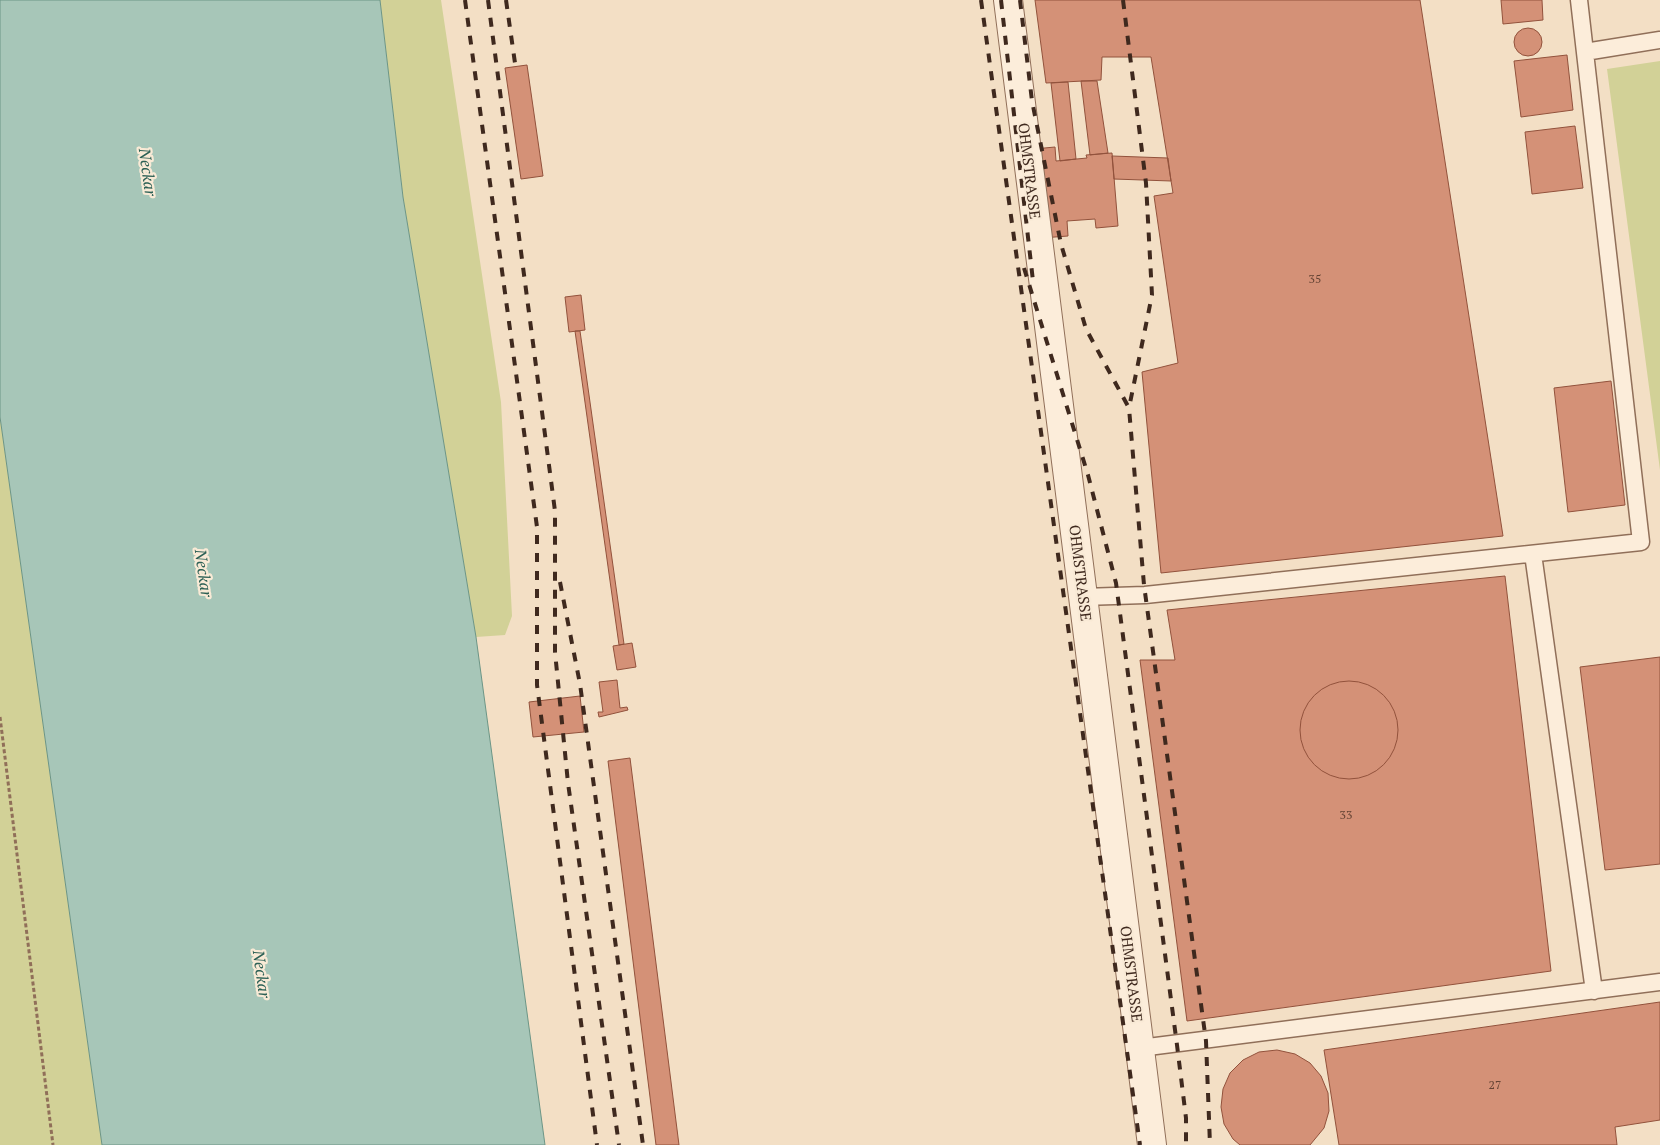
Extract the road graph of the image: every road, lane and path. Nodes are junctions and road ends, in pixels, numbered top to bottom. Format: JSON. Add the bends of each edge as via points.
{"nodes":[{"id":1,"x":1008,"y":0,"type":"edge"},
{"id":2,"x":1579,"y":0,"type":"edge"},
{"id":3,"x":1660,"y":40,"type":"edge"},
{"id":4,"x":1585,"y":52,"type":"junction"},
{"id":5,"x":1533,"y":554,"type":"junction"},
{"id":6,"x":1083,"y":597,"type":"junction"},
{"id":7,"x":0,"y":717,"type":"edge"},
{"id":8,"x":1660,"y":982,"type":"edge"},
{"id":9,"x":1594,"y":990,"type":"junction"},
{"id":10,"x":1140,"y":1048,"type":"junction"},
{"id":11,"x":53,"y":1145,"type":"edge"},
{"id":12,"x":1152,"y":1145,"type":"edge"}],
"edges":[{"from":1,"to":6,"type":"street","name":"OHMSTRASSE"},
{"from":2,"to":4,"type":"lane"},
{"from":3,"to":4,"type":"lane"},
{"from":4,"to":5,"type":"lane","via":[[1641,542]]},
{"from":5,"to":6,"type":"lane","via":[[1145,595]]},
{"from":5,"to":9,"type":"lane"},
{"from":6,"to":10,"type":"street","name":"OHMSTRASSE"},
{"from":7,"to":11,"type":"path"},
{"from":8,"to":9,"type":"lane"},
{"from":9,"to":10,"type":"lane"},
{"from":10,"to":12,"type":"street","name":"OHMSTRASSE"}]}
